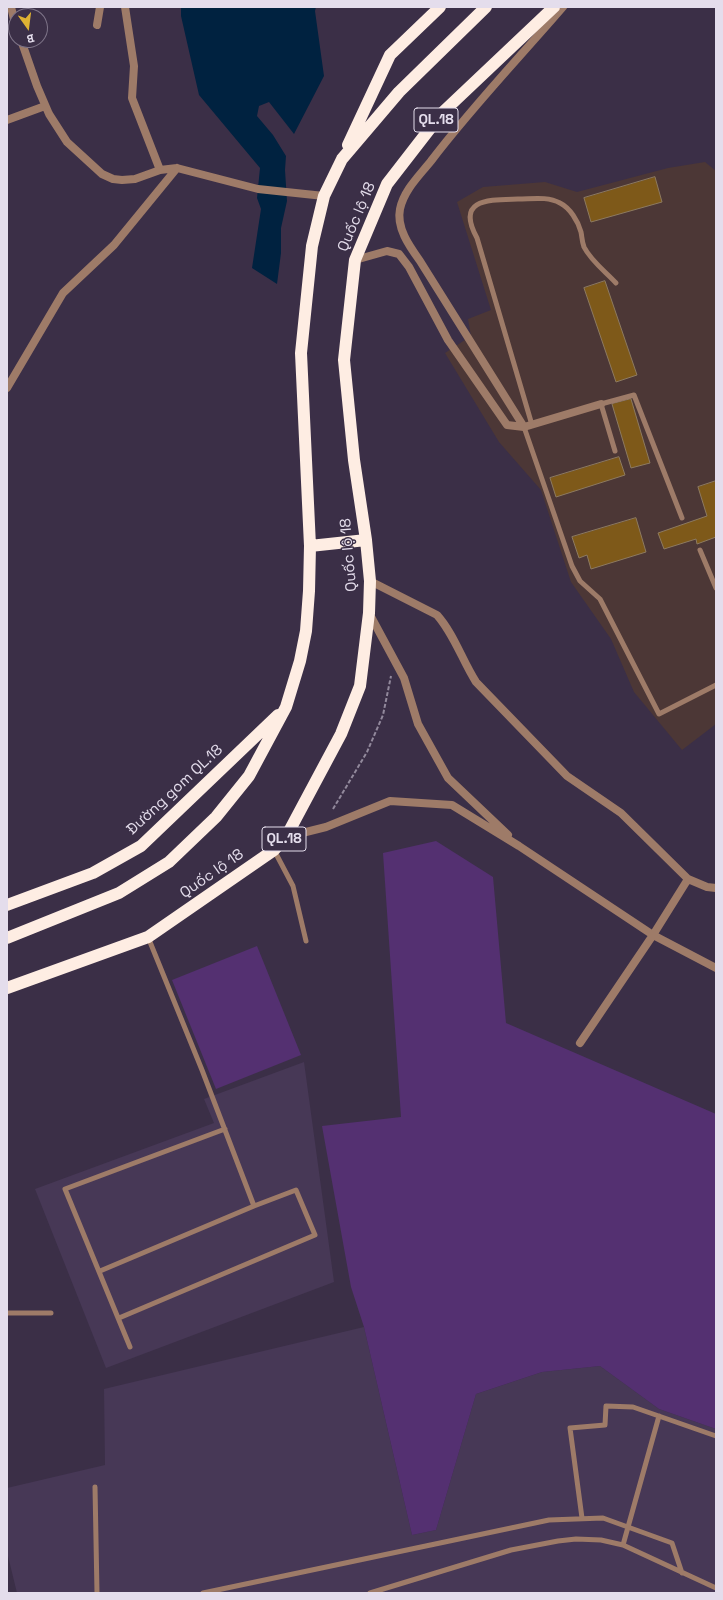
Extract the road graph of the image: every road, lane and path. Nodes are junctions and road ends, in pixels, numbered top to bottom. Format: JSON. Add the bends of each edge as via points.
{"nodes":[{"id":1,"x":100,"y":7,"type":"edge"},
{"id":2,"x":126,"y":7,"type":"edge"},
{"id":3,"x":440,"y":7,"type":"edge"},
{"id":4,"x":486,"y":7,"type":"edge"},
{"id":5,"x":554,"y":7,"type":"edge"},
{"id":6,"x":563,"y":7,"type":"edge"},
{"id":7,"x":97,"y":25,"type":"dead end"},
{"id":8,"x":23,"y":48,"type":"edge"},
{"id":9,"x":46,"y":106,"type":"junction"},
{"id":10,"x":9,"y":118,"type":"edge"},
{"id":11,"x":342,"y":159,"type":"junction"},
{"id":12,"x":177,"y":168,"type":"junction"},
{"id":13,"x":160,"y":170,"type":"junction"},
{"id":14,"x":324,"y":196,"type":"junction"},
{"id":15,"x":355,"y":260,"type":"junction"},
{"id":16,"x":616,"y":283,"type":"dead end"},
{"id":17,"x":7,"y":388,"type":"edge"},
{"id":18,"x":601,"y":404,"type":"junction"},
{"id":19,"x":528,"y":426,"type":"junction"},
{"id":20,"x":615,"y":451,"type":"dead end"},
{"id":21,"x":682,"y":518,"type":"dead end"},
{"id":22,"x":366,"y":540,"type":"junction"},
{"id":23,"x":310,"y":546,"type":"junction"},
{"id":24,"x":700,"y":550,"type":"dead end"},
{"id":25,"x":370,"y":581,"type":"junction"},
{"id":26,"x":716,"y":588,"type":"edge"},
{"id":27,"x":369,"y":613,"type":"junction"},
{"id":28,"x":391,"y":674,"type":"dead end"},
{"id":29,"x":716,"y":686,"type":"edge"},
{"id":30,"x":286,"y":707,"type":"junction"},
{"id":31,"x":333,"y":809,"type":"dead end"},
{"id":32,"x":286,"y":837,"type":"junction"},
{"id":33,"x":519,"y":846,"type":"junction"},
{"id":34,"x":274,"y":850,"type":"junction"},
{"id":35,"x":688,"y":879,"type":"junction"},
{"id":36,"x":716,"y":888,"type":"edge"},
{"id":37,"x":7,"y":905,"type":"edge"},
{"id":38,"x":653,"y":935,"type":"junction"},
{"id":39,"x":7,"y":938,"type":"edge"},
{"id":40,"x":148,"y":938,"type":"junction"},
{"id":41,"x":306,"y":941,"type":"dead end"},
{"id":42,"x":716,"y":968,"type":"edge"},
{"id":43,"x":7,"y":988,"type":"edge"},
{"id":44,"x":580,"y":1043,"type":"dead end"},
{"id":45,"x":224,"y":1129,"type":"junction"},
{"id":46,"x":254,"y":1206,"type":"junction"},
{"id":47,"x":100,"y":1271,"type":"junction"},
{"id":48,"x":7,"y":1313,"type":"edge"},
{"id":49,"x":51,"y":1313,"type":"dead end"},
{"id":50,"x":119,"y":1318,"type":"junction"},
{"id":51,"x":130,"y":1347,"type":"dead end"},
{"id":52,"x":660,"y":1416,"type":"junction"},
{"id":53,"x":716,"y":1436,"type":"edge"},
{"id":54,"x":95,"y":1487,"type":"dead end"},
{"id":55,"x":582,"y":1518,"type":"junction"},
{"id":56,"x":628,"y":1526,"type":"junction"},
{"id":57,"x":623,"y":1545,"type":"junction"},
{"id":58,"x":682,"y":1573,"type":"junction"},
{"id":59,"x":716,"y":1588,"type":"edge"},
{"id":60,"x":97,"y":1593,"type":"edge"},
{"id":61,"x":204,"y":1593,"type":"edge"},
{"id":62,"x":370,"y":1593,"type":"edge"}],
"edges":[{"from":1,"to":7,"type":"street"},
{"from":2,"to":13,"type":"street","via":[[134,66],[132,98]]},
{"from":3,"to":11,"type":"highway","via":[[390,55]]},
{"from":4,"to":11,"type":"highway","name":"Quốc lộ 18","number":"QL.18","via":[[399,92]]},
{"from":5,"to":15,"type":"highway","name":"Quốc lộ 18","number":"QL.18","via":[[442,113],[387,184]]},
{"from":6,"to":19,"type":"street","via":[[447,139],[405,194],[400,210],[406,242]]},
{"from":8,"to":9,"type":"street"},
{"from":9,"to":10,"type":"street"},
{"from":9,"to":13,"type":"street","via":[[67,142],[102,174],[122,180]]},
{"from":11,"to":14,"type":"highway","name":"Quốc lộ 18","number":"QL.18"},
{"from":12,"to":13,"type":"street"},
{"from":12,"to":14,"type":"street","via":[[258,189]]},
{"from":12,"to":17,"type":"street","via":[[114,245],[63,293]]},
{"from":14,"to":23,"type":"highway","name":"Quốc lộ 18","number":"QL.18","via":[[312,246],[301,353]]},
{"from":15,"to":19,"type":"street","via":[[387,251],[399,254],[409,267],[448,340],[507,425]]},
{"from":15,"to":22,"type":"highway","name":"Quốc lộ 18","number":"QL.18","via":[[344,360],[354,460]]},
{"from":16,"to":19,"type":"lane","via":[[584,247],[578,223],[569,209],[561,203],[547,198],[490,200],[480,202],[475,207],[470,220],[471,227],[477,238]]},
{"from":18,"to":19,"type":"street"},
{"from":18,"to":20,"type":"lane"},
{"from":18,"to":21,"type":"lane","via":[[632,395],[635,397]]},
{"from":19,"to":29,"type":"lane","via":[[572,566],[580,581],[600,599],[659,714]]},
{"from":22,"to":23,"type":"highway"},
{"from":22,"to":25,"type":"highway","name":"Quốc lộ 18","number":"QL.18"},
{"from":23,"to":30,"type":"highway","name":"Quốc lộ 18","number":"QL.18","via":[[306,631]]},
{"from":24,"to":26,"type":"lane"},
{"from":25,"to":27,"type":"highway","name":"Quốc lộ 18","number":"QL.18"},
{"from":25,"to":35,"type":"street","via":[[436,615],[445,624],[476,682],[567,776],[621,813]]},
{"from":27,"to":32,"type":"highway","name":"Quốc lộ 18","number":"QL.18","via":[[360,686],[341,734]]},
{"from":27,"to":33,"type":"street","via":[[404,678],[418,724],[448,778]]},
{"from":28,"to":31,"type":"path","via":[[383,715],[367,752]]},
{"from":30,"to":37,"type":"highway","name":"Đường gom QL.18","number":"QL.18","via":[[141,846],[93,873]]},
{"from":30,"to":39,"type":"highway","name":"Quốc lộ 18","number":"QL.18","via":[[249,776],[216,817],[169,862],[119,894]]},
{"from":32,"to":33,"type":"street","via":[[326,827],[390,801],[452,805]]},
{"from":32,"to":34,"type":"highway","name":"Quốc lộ 18","number":"QL.18"},
{"from":33,"to":38,"type":"street"},
{"from":34,"to":40,"type":"highway","name":"Quốc lộ 18","number":"QL.18"},
{"from":34,"to":41,"type":"lane","via":[[293,886]]},
{"from":35,"to":36,"type":"street","via":[[707,888]]},
{"from":35,"to":38,"type":"street"},
{"from":38,"to":42,"type":"street"},
{"from":38,"to":44,"type":"street"},
{"from":40,"to":43,"type":"highway","name":"Quốc lộ 18","number":"QL.18"},
{"from":40,"to":45,"type":"lane"},
{"from":45,"to":46,"type":"lane"},
{"from":45,"to":47,"type":"lane","via":[[65,1189]]},
{"from":46,"to":47,"type":"lane"},
{"from":46,"to":50,"type":"lane","via":[[296,1190],[315,1235]]},
{"from":47,"to":50,"type":"lane"},
{"from":48,"to":49,"type":"lane"},
{"from":50,"to":51,"type":"lane"},
{"from":52,"to":53,"type":"lane"},
{"from":52,"to":55,"type":"lane","via":[[632,1407],[606,1406],[605,1425],[570,1428]]},
{"from":52,"to":56,"type":"lane"},
{"from":54,"to":60,"type":"lane"},
{"from":55,"to":56,"type":"lane","via":[[603,1518]]},
{"from":55,"to":61,"type":"lane","via":[[548,1520]]},
{"from":56,"to":57,"type":"lane"},
{"from":56,"to":58,"type":"lane","via":[[672,1543]]},
{"from":57,"to":58,"type":"lane"},
{"from":57,"to":62,"type":"lane","via":[[601,1540],[576,1539],[529,1546]]},
{"from":58,"to":59,"type":"lane"}]}
